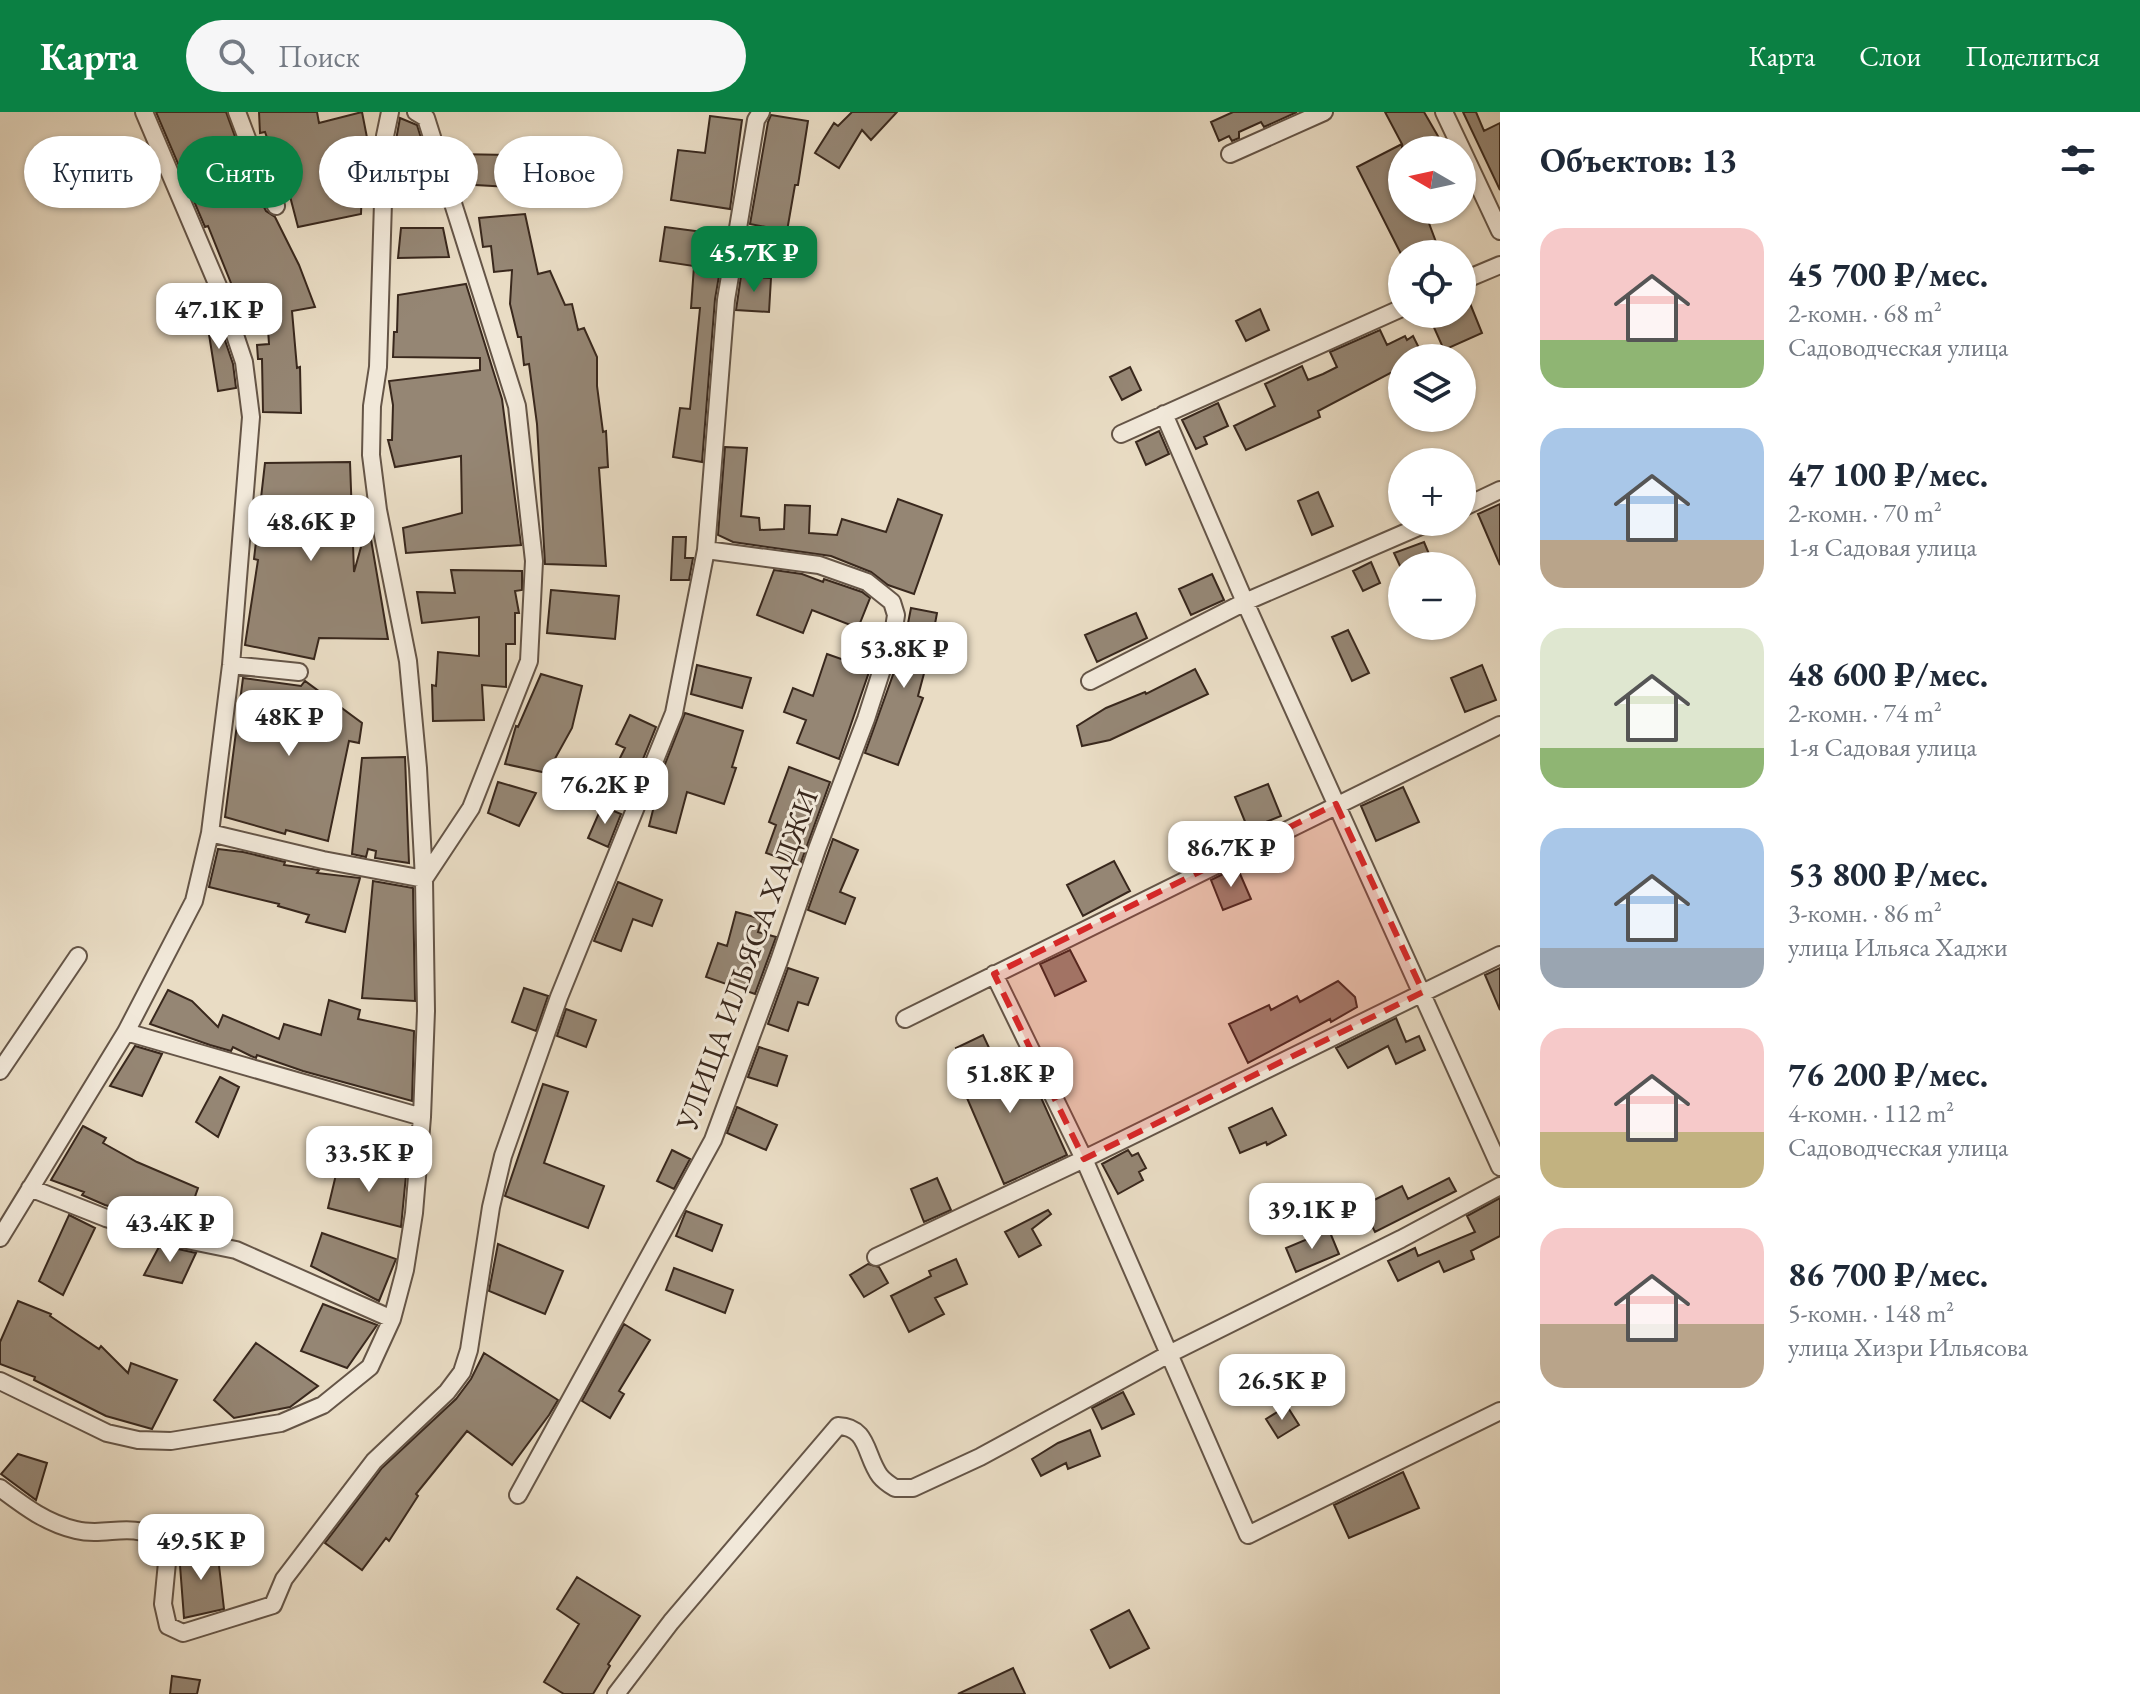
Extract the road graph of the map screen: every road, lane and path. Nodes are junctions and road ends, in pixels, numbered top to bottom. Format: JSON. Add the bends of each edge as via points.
{"nodes":[{"id":1,"x":144,"y":112,"type":"edge"},
{"id":2,"x":237,"y":112,"type":"edge"},
{"id":3,"x":390,"y":112,"type":"edge"},
{"id":4,"x":416,"y":112,"type":"edge"},
{"id":5,"x":761,"y":112,"type":"edge"},
{"id":6,"x":1324,"y":112,"type":"edge"},
{"id":7,"x":1444,"y":112,"type":"edge"},
{"id":8,"x":246,"y":136,"type":"edge"},
{"id":9,"x":1455,"y":136,"type":"edge"},
{"id":10,"x":1230,"y":154,"type":"dead end"},
{"id":11,"x":1476,"y":180,"type":"edge"},
{"id":12,"x":1500,"y":231,"type":"edge"},
{"id":13,"x":1500,"y":265,"type":"edge"},
{"id":14,"x":1476,"y":275,"type":"edge"},
{"id":15,"x":1388,"y":314,"type":"edge"},
{"id":16,"x":1164,"y":414,"type":"junction"},
{"id":17,"x":1121,"y":434,"type":"dead end"},
{"id":18,"x":1500,"y":490,"type":"edge"},
{"id":19,"x":1476,"y":501,"type":"edge"},
{"id":20,"x":1398,"y":536,"type":"edge"},
{"id":21,"x":706,"y":550,"type":"junction"},
{"id":22,"x":1245,"y":602,"type":"junction"},
{"id":23,"x":231,"y":665,"type":"junction"},
{"id":24,"x":299,"y":672,"type":"dead end"},
{"id":25,"x":1090,"y":681,"type":"dead end"},
{"id":26,"x":1500,"y":725,"type":"edge"},
{"id":27,"x":1336,"y":804,"type":"junction"},
{"id":28,"x":210,"y":833,"type":"junction"},
{"id":29,"x":424,"y":879,"type":"junction"},
{"id":30,"x":1500,"y":955,"type":"edge"},
{"id":31,"x":78,"y":956,"type":"dead end"},
{"id":32,"x":994,"y":974,"type":"junction"},
{"id":33,"x":1423,"y":992,"type":"junction"},
{"id":34,"x":905,"y":1019,"type":"dead end"},
{"id":35,"x":126,"y":1032,"type":"junction"},
{"id":36,"x":0,"y":1071,"type":"edge"},
{"id":37,"x":422,"y":1117,"type":"junction"},
{"id":38,"x":1084,"y":1159,"type":"junction"},
{"id":39,"x":1500,"y":1167,"type":"edge"},
{"id":40,"x":1500,"y":1186,"type":"edge"},
{"id":41,"x":30,"y":1188,"type":"junction"},
{"id":42,"x":0,"y":1238,"type":"edge"},
{"id":43,"x":876,"y":1257,"type":"dead end"},
{"id":44,"x":392,"y":1319,"type":"junction"},
{"id":45,"x":1169,"y":1354,"type":"junction"},
{"id":46,"x":0,"y":1381,"type":"edge"},
{"id":47,"x":1500,"y":1411,"type":"edge"},
{"id":48,"x":0,"y":1488,"type":"edge"},
{"id":49,"x":518,"y":1495,"type":"dead end"},
{"id":50,"x":616,"y":1694,"type":"edge"}],
"edges":[{"from":1,"to":23,"type":"street","via":[[221,293],[244,362],[251,417]]},
{"from":2,"to":8,"type":"street"},
{"from":3,"to":29,"type":"street","via":[[371,455],[408,661]]},
{"from":4,"to":29,"type":"street","via":[[426,118],[517,406],[534,561],[529,661],[471,808]]},
{"from":5,"to":21,"type":"street","via":[[726,300]]},
{"from":6,"to":10,"type":"street"},
{"from":7,"to":9,"type":"street"},
{"from":11,"to":12,"type":"street"},
{"from":13,"to":14,"type":"street"},
{"from":15,"to":16,"type":"street"},
{"from":16,"to":17,"type":"street"},
{"from":16,"to":22,"type":"street"},
{"from":18,"to":19,"type":"street"},
{"from":20,"to":22,"type":"street"},
{"from":21,"to":48,"type":"street","via":[[674,713],[559,997],[503,1156],[462,1372],[374,1461],[284,1579],[273,1605],[183,1633],[168,1626],[163,1604],[168,1552],[160,1540],[126,1529],[79,1532],[45,1520]]},
{"from":21,"to":49,"type":"street","name":"УЛИЦА ИЛЬЯСА ХАДЖИ","via":[[819,565],[867,582],[892,602],[893,635],[713,1140]]},
{"from":22,"to":25,"type":"street"},
{"from":22,"to":27,"type":"street"},
{"from":23,"to":24,"type":"street"},
{"from":23,"to":28,"type":"street"},
{"from":26,"to":27,"type":"street"},
{"from":27,"to":32,"type":"street"},
{"from":27,"to":33,"type":"street"},
{"from":28,"to":29,"type":"street"},
{"from":28,"to":35,"type":"street","via":[[194,901]]},
{"from":29,"to":37,"type":"street"},
{"from":30,"to":33,"type":"street"},
{"from":31,"to":36,"type":"street"},
{"from":32,"to":34,"type":"street"},
{"from":32,"to":38,"type":"street"},
{"from":33,"to":38,"type":"street"},
{"from":33,"to":39,"type":"street"},
{"from":35,"to":37,"type":"street"},
{"from":35,"to":41,"type":"street"},
{"from":37,"to":44,"type":"street","via":[[414,1213]]},
{"from":38,"to":43,"type":"street"},
{"from":38,"to":45,"type":"street"},
{"from":40,"to":45,"type":"street"},
{"from":41,"to":42,"type":"street"},
{"from":41,"to":44,"type":"street","via":[[106,1218],[236,1250]]},
{"from":44,"to":46,"type":"street","via":[[370,1367],[323,1405],[281,1423],[187,1438],[138,1440],[107,1433]]},
{"from":45,"to":47,"type":"street","via":[[1248,1535]]},
{"from":45,"to":50,"type":"street","via":[[913,1488],[895,1488],[881,1477],[859,1432],[838,1426]]}]}
